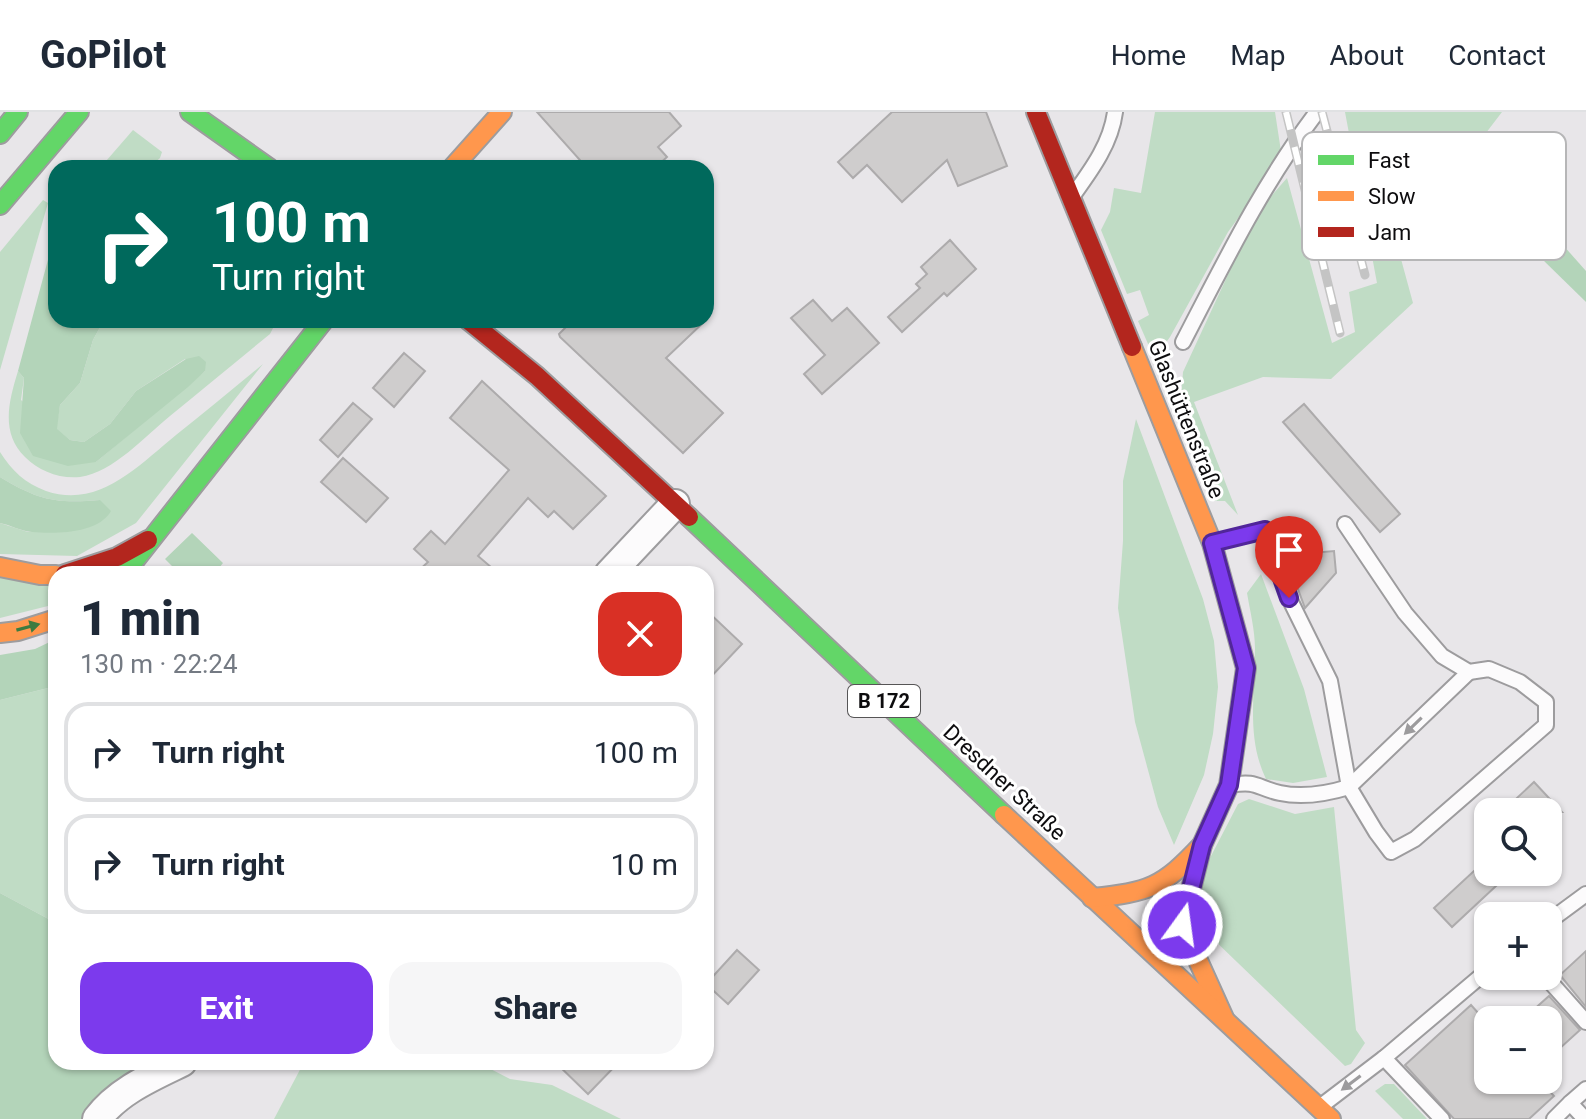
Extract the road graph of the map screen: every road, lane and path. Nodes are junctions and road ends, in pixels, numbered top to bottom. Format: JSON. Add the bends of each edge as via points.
{"nodes":[{"id":1,"x":79,"y":112,"type":"edge"},
{"id":2,"x":190,"y":112,"type":"edge"},
{"id":3,"x":502,"y":112,"type":"edge"},
{"id":4,"x":1036,"y":112,"type":"edge"},
{"id":5,"x":1115,"y":112,"type":"edge"},
{"id":6,"x":1317,"y":112,"type":"edge"},
{"id":7,"x":1304,"y":132,"type":"edge"},
{"id":8,"x":1302,"y":134,"type":"edge"},
{"id":9,"x":257,"y":160,"type":"edge"},
{"id":10,"x":459,"y":160,"type":"edge"},
{"id":11,"x":1071,"y":197,"type":"junction"},
{"id":12,"x":0,"y":205,"type":"edge"},
{"id":13,"x":305,"y":328,"type":"edge"},
{"id":14,"x":317,"y":328,"type":"edge"},
{"id":15,"x":478,"y":328,"type":"edge"},
{"id":16,"x":1183,"y":342,"type":"dead end"},
{"id":17,"x":302,"y":346,"type":"junction"},
{"id":18,"x":675,"y":504,"type":"junction"},
{"id":19,"x":1345,"y":524,"type":"dead end"},
{"id":20,"x":162,"y":528,"type":"junction"},
{"id":21,"x":1212,"y":543,"type":"junction"},
{"id":22,"x":89,"y":566,"type":"edge"},
{"id":23,"x":131,"y":566,"type":"edge"},
{"id":24,"x":617,"y":566,"type":"edge"},
{"id":25,"x":0,"y":567,"type":"edge"},
{"id":26,"x":48,"y":575,"type":"edge"},
{"id":27,"x":48,"y":622,"type":"edge"},
{"id":28,"x":0,"y":633,"type":"edge"},
{"id":29,"x":1469,"y":672,"type":"junction"},
{"id":30,"x":1229,"y":785,"type":"junction"},
{"id":31,"x":1349,"y":787,"type":"junction"},
{"id":32,"x":1202,"y":845,"type":"junction"},
{"id":33,"x":1586,"y":894,"type":"edge"},
{"id":34,"x":1092,"y":898,"type":"junction"},
{"id":35,"x":1562,"y":912,"type":"edge"},
{"id":36,"x":1474,"y":982,"type":"edge"},
{"id":37,"x":1557,"y":990,"type":"edge"},
{"id":38,"x":1429,"y":1020,"type":"junction"},
{"id":39,"x":1226,"y":1021,"type":"junction"},
{"id":40,"x":1586,"y":1022,"type":"edge"},
{"id":41,"x":1439,"y":1034,"type":"dead end"},
{"id":42,"x":1384,"y":1058,"type":"junction"},
{"id":43,"x":166,"y":1070,"type":"edge"},
{"id":44,"x":1586,"y":1089,"type":"edge"},
{"id":45,"x":1570,"y":1103,"type":"junction"},
{"id":46,"x":1325,"y":1113,"type":"edge"},
{"id":47,"x":97,"y":1119,"type":"edge"},
{"id":48,"x":1442,"y":1119,"type":"edge"},
{"id":49,"x":1554,"y":1119,"type":"edge"},
{"id":50,"x":1585,"y":1119,"type":"edge"}],
"edges":[{"from":1,"to":12,"type":"main road"},
{"from":2,"to":9,"type":"main road"},
{"from":3,"to":10,"type":"main road"},
{"from":4,"to":11,"type":"main road","name":"Glashüttenstraße"},
{"from":5,"to":11,"type":"lane","via":[[1098,160]]},
{"from":6,"to":7,"type":"lane"},
{"from":8,"to":16,"type":"lane","via":[[1262,194]]},
{"from":11,"to":21,"type":"main road","name":"Glashüttenstraße"},
{"from":13,"to":17,"type":"main road"},
{"from":14,"to":17,"type":"main road"},
{"from":15,"to":18,"type":"main road","name":"Dresdner Straße","number":"B 172"},
{"from":17,"to":20,"type":"main road"},
{"from":18,"to":24,"type":"street"},
{"from":18,"to":34,"type":"main road","name":"Dresdner Straße","number":"B 172"},
{"from":19,"to":29,"type":"lane","via":[[1405,613],[1442,656]]},
{"from":20,"to":22,"type":"main road","via":[[138,547]]},
{"from":20,"to":23,"type":"main road"},
{"from":21,"to":30,"type":"main road","name":"Glashüttenstraße","via":[[1246,668]]},
{"from":21,"to":31,"type":"lane","via":[[1265,530],[1289,598],[1330,681]]},
{"from":25,"to":26,"type":"main road"},
{"from":28,"to":27,"type":"main road","one_way":true},
{"from":29,"to":31,"type":"lane","one_way":true},
{"from":29,"to":31,"type":"lane","via":[[1489,669],[1520,682],[1546,702],[1546,725],[1415,839],[1391,852]]},
{"from":30,"to":31,"type":"lane","via":[[1249,781],[1309,795]]},
{"from":30,"to":32,"type":"main road","name":"Glashüttenstraße"},
{"from":32,"to":34,"type":"main road","name":"Glashüttenstraße","via":[[1172,878],[1153,890]]},
{"from":32,"to":39,"type":"main road","name":"Glashüttenstraße","via":[[1182,925]]},
{"from":33,"to":35,"type":"lane"},
{"from":34,"to":39,"type":"main road","name":"Dresdner Straße","number":"B 172"},
{"from":36,"to":38,"type":"lane"},
{"from":37,"to":40,"type":"lane"},
{"from":38,"to":41,"type":"lane"},
{"from":38,"to":42,"type":"lane"},
{"from":39,"to":46,"type":"main road","name":"Dresdner Straße","number":"B 172"},
{"from":42,"to":46,"type":"lane","one_way":true},
{"from":42,"to":48,"type":"lane"},
{"from":43,"to":47,"type":"street","via":[[136,1085]]},
{"from":44,"to":45,"type":"lane"},
{"from":45,"to":49,"type":"lane"},
{"from":45,"to":50,"type":"lane"}]}
